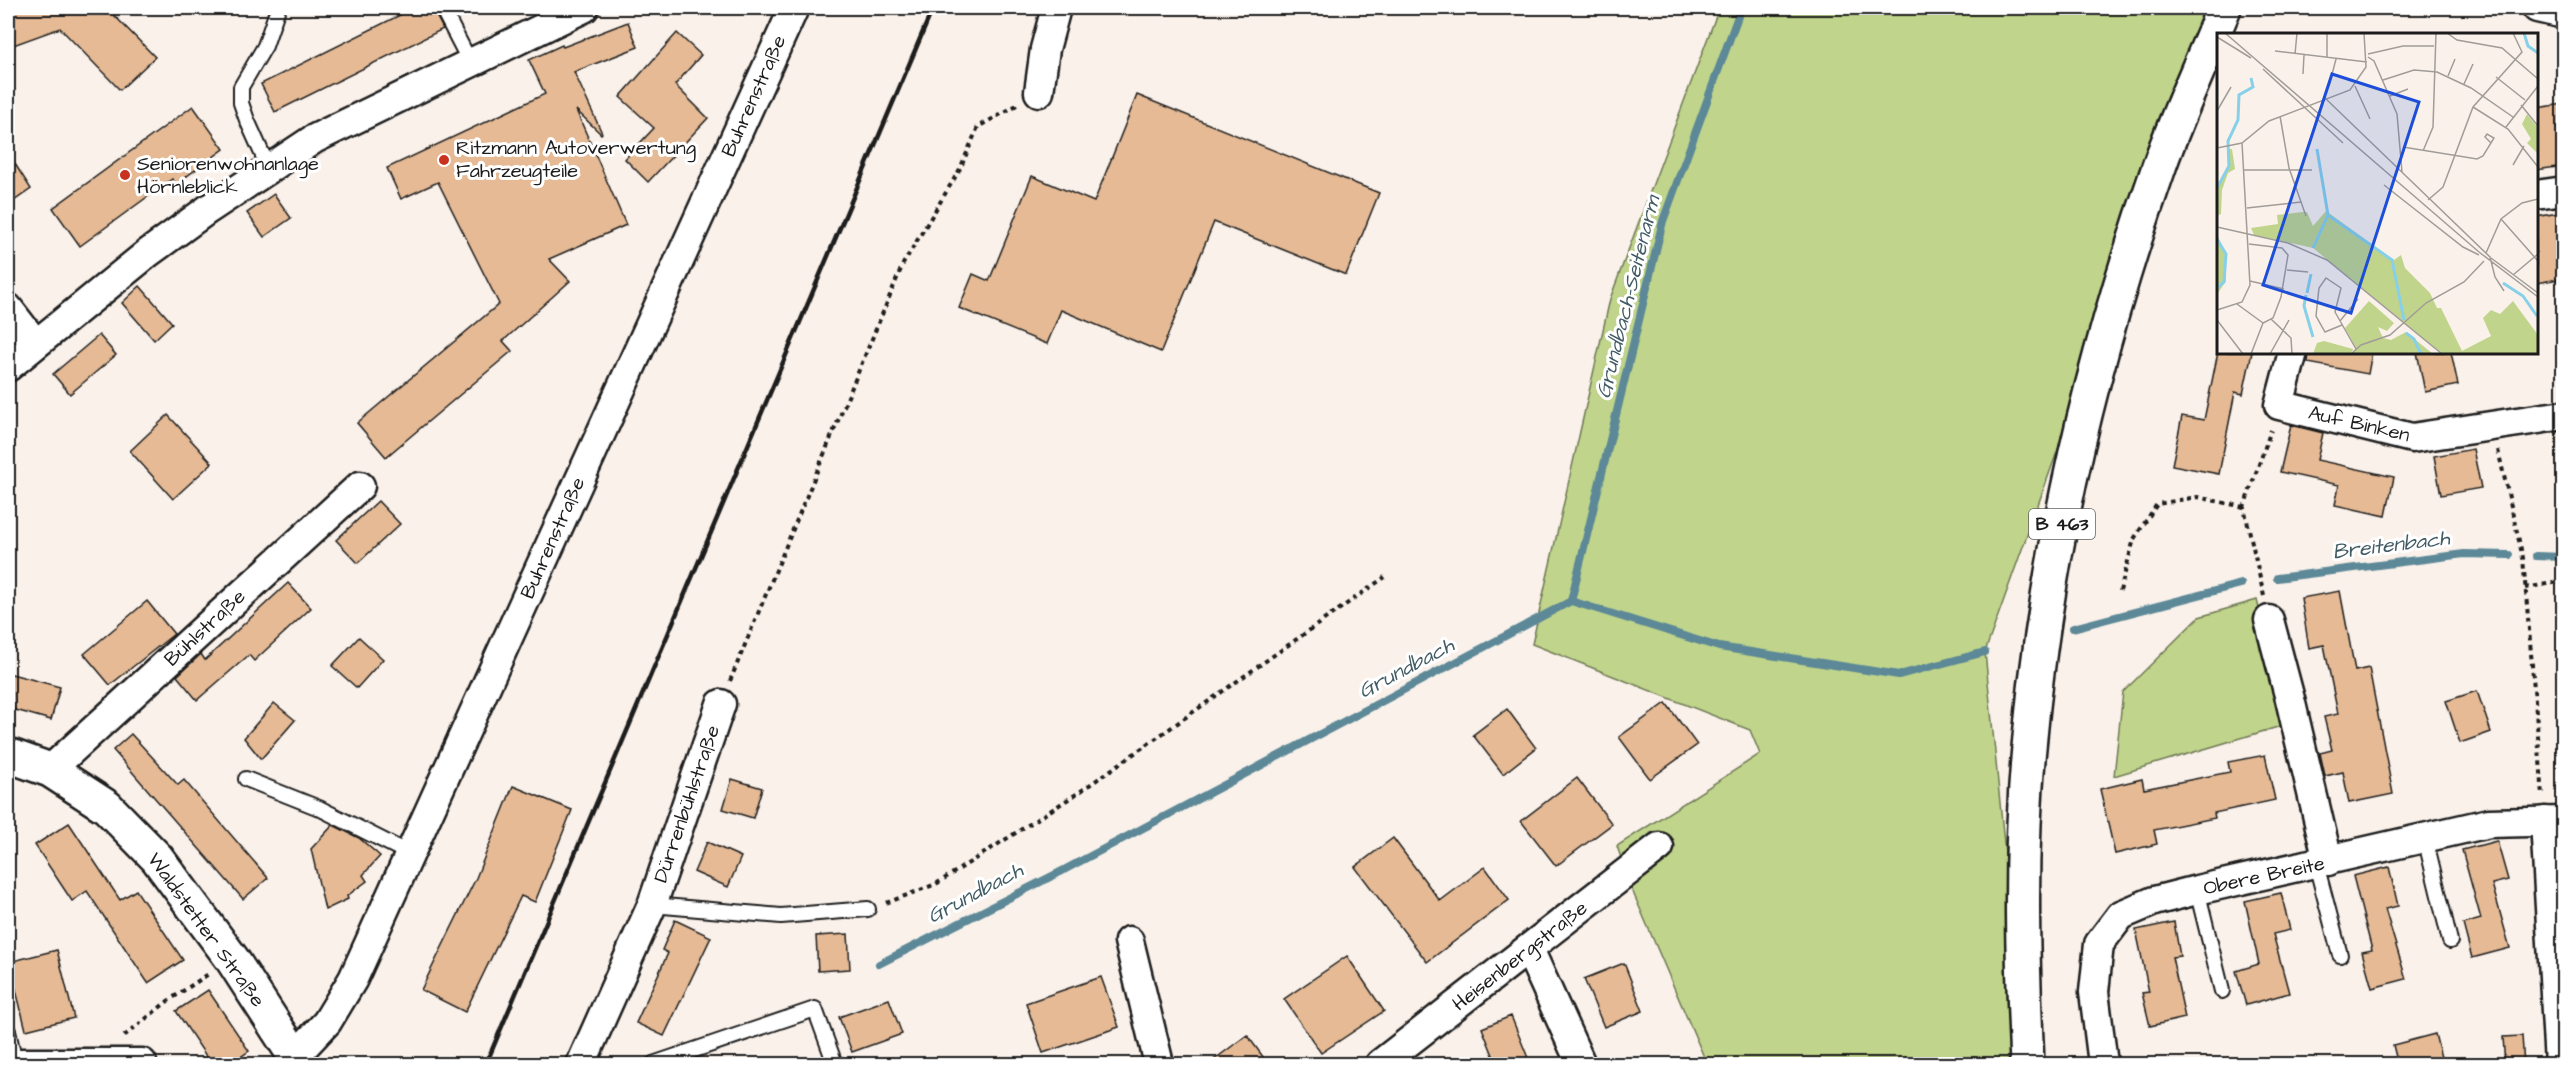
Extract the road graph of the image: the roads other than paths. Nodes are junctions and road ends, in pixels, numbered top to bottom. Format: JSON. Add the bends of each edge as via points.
{"nodes":[{"id":1,"x":278,"y":8,"type":"edge"},
{"id":2,"x":442,"y":8,"type":"edge"},
{"id":3,"x":584,"y":8,"type":"edge"},
{"id":4,"x":794,"y":8,"type":"edge"},
{"id":5,"x":1056,"y":8,"type":"edge"},
{"id":6,"x":2224,"y":8,"type":"edge"},
{"id":7,"x":2537,"y":8,"type":"edge"},
{"id":8,"x":554,"y":14,"type":"edge"},
{"id":9,"x":2564,"y":14,"type":"edge"},
{"id":10,"x":470,"y":62,"type":"junction"},
{"id":11,"x":1039,"y":92,"type":"road end"},
{"id":12,"x":269,"y":169,"type":"junction"},
{"id":13,"x":2564,"y":191,"type":"edge"},
{"id":14,"x":2538,"y":195,"type":"edge"},
{"id":15,"x":8,"y":308,"type":"edge"},
{"id":16,"x":35,"y":343,"type":"junction"},
{"id":17,"x":2292,"y":354,"type":"edge"},
{"id":18,"x":8,"y":367,"type":"edge"},
{"id":19,"x":2564,"y":414,"type":"edge"},
{"id":20,"x":360,"y":486,"type":"dead end"},
{"id":21,"x":2269,"y":620,"type":"road end"},
{"id":22,"x":721,"y":704,"type":"road end"},
{"id":23,"x":8,"y":755,"type":"edge"},
{"id":24,"x":50,"y":770,"type":"junction"},
{"id":25,"x":246,"y":779,"type":"dead end"},
{"id":26,"x":2554,"y":821,"type":"edge"},
{"id":27,"x":2425,"y":838,"type":"junction"},
{"id":28,"x":1659,"y":847,"type":"dead end"},
{"id":29,"x":410,"y":854,"type":"junction"},
{"id":30,"x":2322,"y":863,"type":"junction"},
{"id":31,"x":2197,"y":890,"type":"junction"},
{"id":32,"x":652,"y":905,"type":"junction"},
{"id":33,"x":868,"y":909,"type":"road end"},
{"id":34,"x":1129,"y":941,"type":"dead end"},
{"id":35,"x":2450,"y":941,"type":"dead end"},
{"id":36,"x":1529,"y":949,"type":"junction"},
{"id":37,"x":2340,"y":956,"type":"dead end"},
{"id":38,"x":2222,"y":992,"type":"dead end"},
{"id":39,"x":8,"y":1031,"type":"edge"},
{"id":40,"x":297,"y":1061,"type":"edge"},
{"id":41,"x":11,"y":1063,"type":"edge"},
{"id":42,"x":142,"y":1063,"type":"dead end"},
{"id":43,"x":581,"y":1065,"type":"edge"},
{"id":44,"x":653,"y":1065,"type":"edge"},
{"id":45,"x":835,"y":1065,"type":"edge"},
{"id":46,"x":1159,"y":1065,"type":"edge"},
{"id":47,"x":1380,"y":1065,"type":"edge"},
{"id":48,"x":1581,"y":1065,"type":"edge"},
{"id":49,"x":2027,"y":1065,"type":"edge"},
{"id":50,"x":2103,"y":1065,"type":"edge"},
{"id":51,"x":2559,"y":1065,"type":"edge"}],
"edges":[{"from":1,"to":12,"type":"lane","via":[[265,46],[241,87],[241,103]]},
{"from":2,"to":10,"type":"lane"},
{"from":3,"to":8,"type":"street"},
{"from":4,"to":29,"type":"street","name":"Buhrenstraße"},
{"from":5,"to":11,"type":"street"},
{"from":6,"to":49,"type":"main road","number":"B 463","via":[[2161,164],[2113,310],[2074,456],[2047,606],[2030,737],[2022,938]]},
{"from":7,"to":9,"type":"street"},
{"from":8,"to":10,"type":"street"},
{"from":10,"to":12,"type":"street","via":[[314,139]]},
{"from":12,"to":16,"type":"street","via":[[148,253]]},
{"from":13,"to":14,"type":"street"},
{"from":15,"to":16,"type":"street"},
{"from":16,"to":18,"type":"street"},
{"from":17,"to":19,"type":"street","name":"Auf Binken","via":[[2279,405],[2412,438]]},
{"from":20,"to":24,"type":"street","name":"Bühlstraße"},
{"from":21,"to":30,"type":"street","via":[[2290,699]]},
{"from":22,"to":32,"type":"street","name":"Dürrenbühlstraße"},
{"from":23,"to":24,"type":"main road","name":"Waldstetter Straße"},
{"from":24,"to":40,"type":"main road","name":"Waldstetter Straße","via":[[107,807],[157,858],[232,960]]},
{"from":25,"to":29,"type":"lane","via":[[319,808]]},
{"from":26,"to":27,"type":"street","name":"Obere Breite","via":[[2489,823]]},
{"from":26,"to":51,"type":"street"},
{"from":27,"to":30,"type":"street","name":"Obere Breite"},
{"from":27,"to":35,"type":"lane"},
{"from":28,"to":36,"type":"street","name":"Heisenbergstraße"},
{"from":29,"to":40,"type":"street","name":"Buhrenstraße","via":[[353,979]]},
{"from":30,"to":31,"type":"street","name":"Obere Breite"},
{"from":30,"to":37,"type":"lane"},
{"from":31,"to":38,"type":"lane"},
{"from":31,"to":50,"type":"street","name":"Obere Breite","via":[[2121,915],[2098,944],[2094,992]]},
{"from":32,"to":33,"type":"lane","name":"Dürrenbühlstraße","via":[[781,916]]},
{"from":32,"to":43,"type":"street","name":"Dürrenbühlstraße"},
{"from":34,"to":46,"type":"street"},
{"from":36,"to":47,"type":"street","name":"Heisenbergstraße"},
{"from":36,"to":48,"type":"street"},
{"from":39,"to":41,"type":"lane"},
{"from":41,"to":42,"type":"street"},
{"from":44,"to":45,"type":"lane","via":[[815,1009]]}]}
